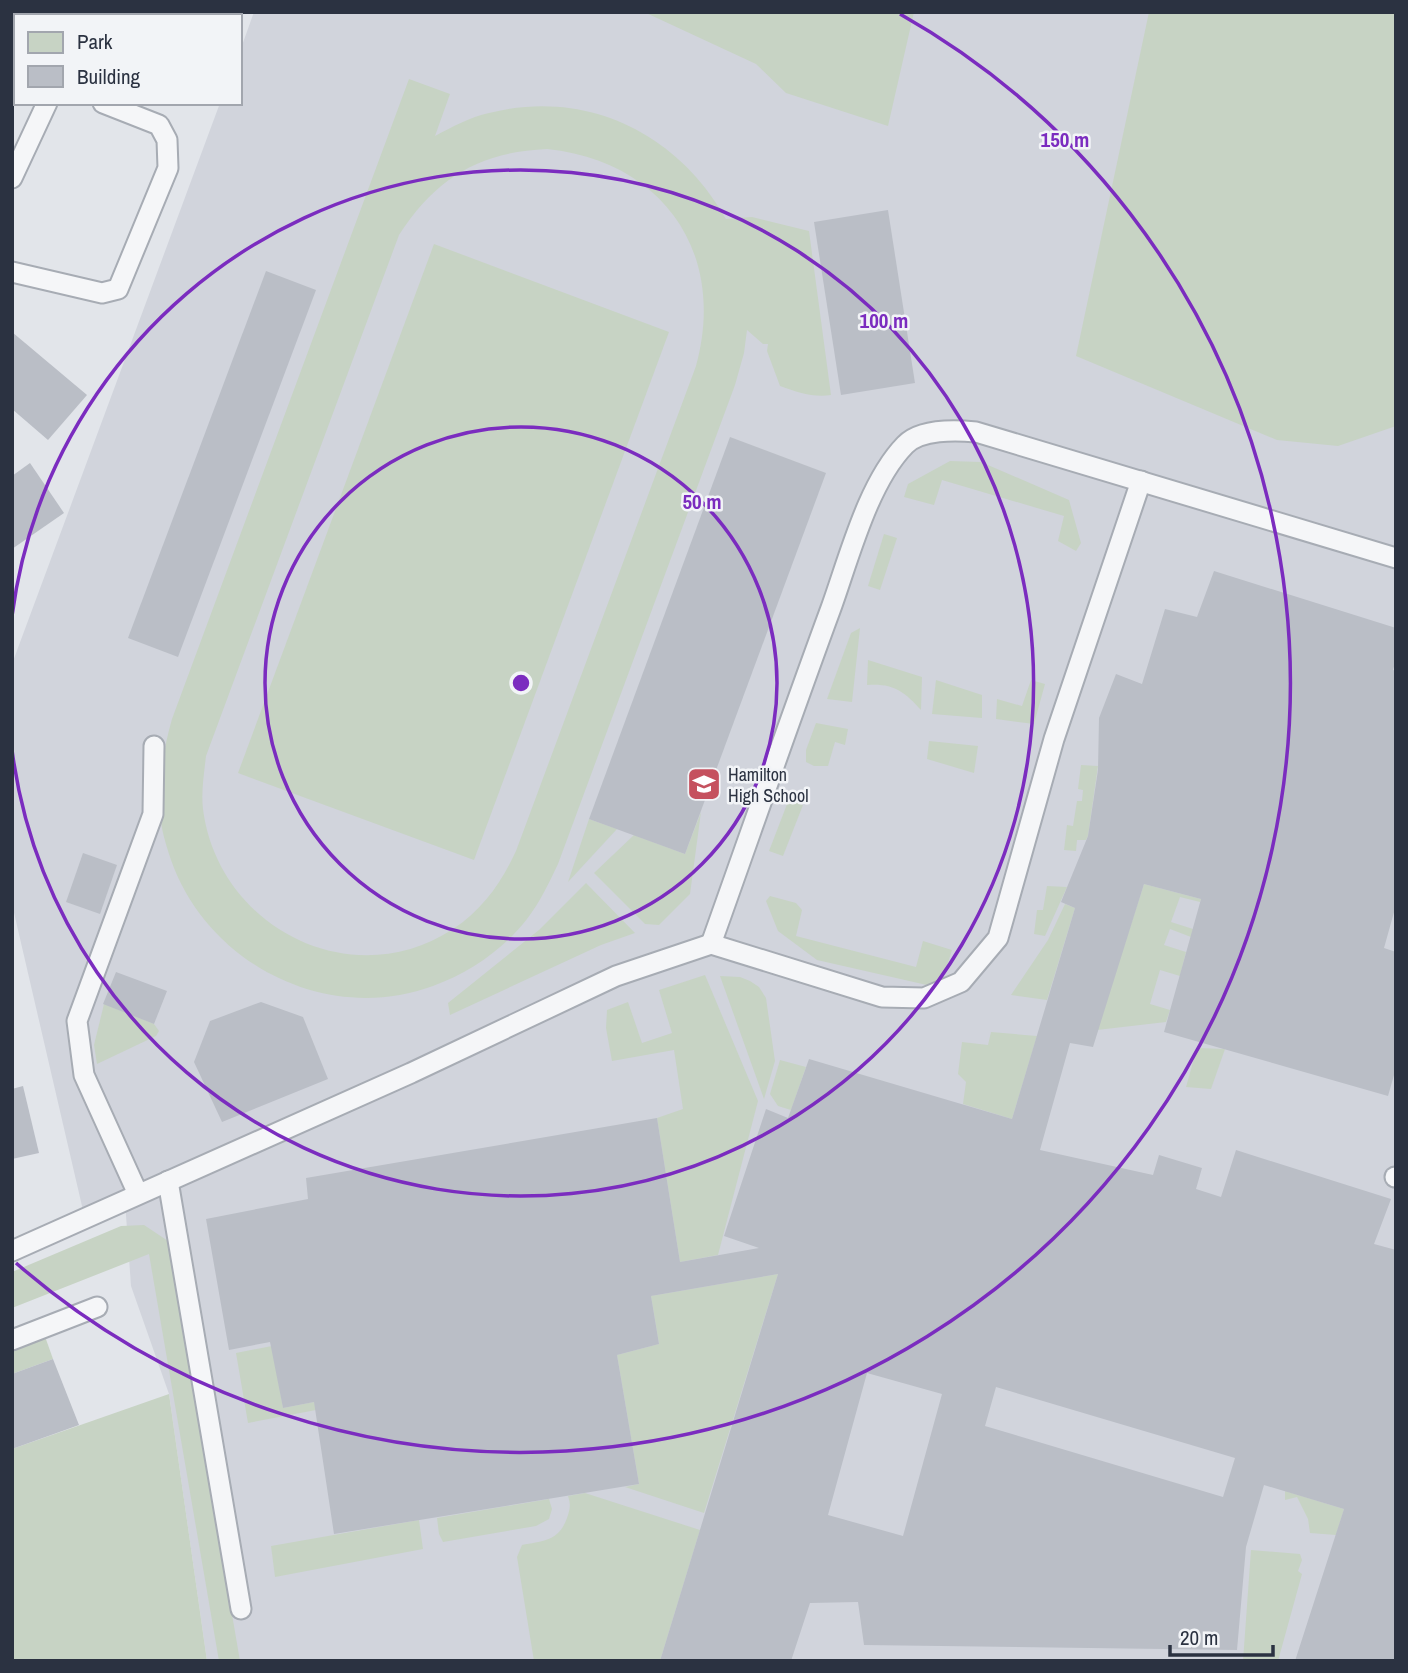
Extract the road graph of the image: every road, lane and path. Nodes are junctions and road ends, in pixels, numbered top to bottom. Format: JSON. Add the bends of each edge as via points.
{"nodes":[{"id":1,"x":46,"y":105,"type":"edge"},
{"id":2,"x":108,"y":105,"type":"edge"},
{"id":3,"x":12,"y":178,"type":"edge"},
{"id":4,"x":12,"y":272,"type":"edge"},
{"id":5,"x":1141,"y":481,"type":"junction"},
{"id":6,"x":1396,"y":558,"type":"edge"},
{"id":7,"x":154,"y":746,"type":"dead end"},
{"id":8,"x":712,"y":944,"type":"junction"},
{"id":9,"x":168,"y":1181,"type":"junction"},
{"id":10,"x":138,"y":1194,"type":"junction"},
{"id":11,"x":12,"y":1251,"type":"edge"},
{"id":12,"x":97,"y":1307,"type":"dead end"},
{"id":13,"x":12,"y":1340,"type":"edge"},
{"id":14,"x":241,"y":1609,"type":"dead end"}],
"edges":[{"from":1,"to":3,"type":"lane"},
{"from":2,"to":4,"type":"lane","via":[[159,125],[167,140],[168,168],[118,289],[102,293]]},
{"from":5,"to":6,"type":"lane"},
{"from":5,"to":8,"type":"lane","via":[[976,432],[932,433],[907,442],[878,480]]},
{"from":5,"to":8,"type":"lane","via":[[1054,739],[998,938],[961,982],[925,998],[882,997]]},
{"from":7,"to":10,"type":"lane","via":[[153,814],[77,1021],[85,1075]]},
{"from":8,"to":9,"type":"lane","via":[[616,976]]},
{"from":9,"to":10,"type":"lane"},
{"from":9,"to":14,"type":"lane"},
{"from":10,"to":11,"type":"lane"},
{"from":12,"to":13,"type":"lane"}]}
